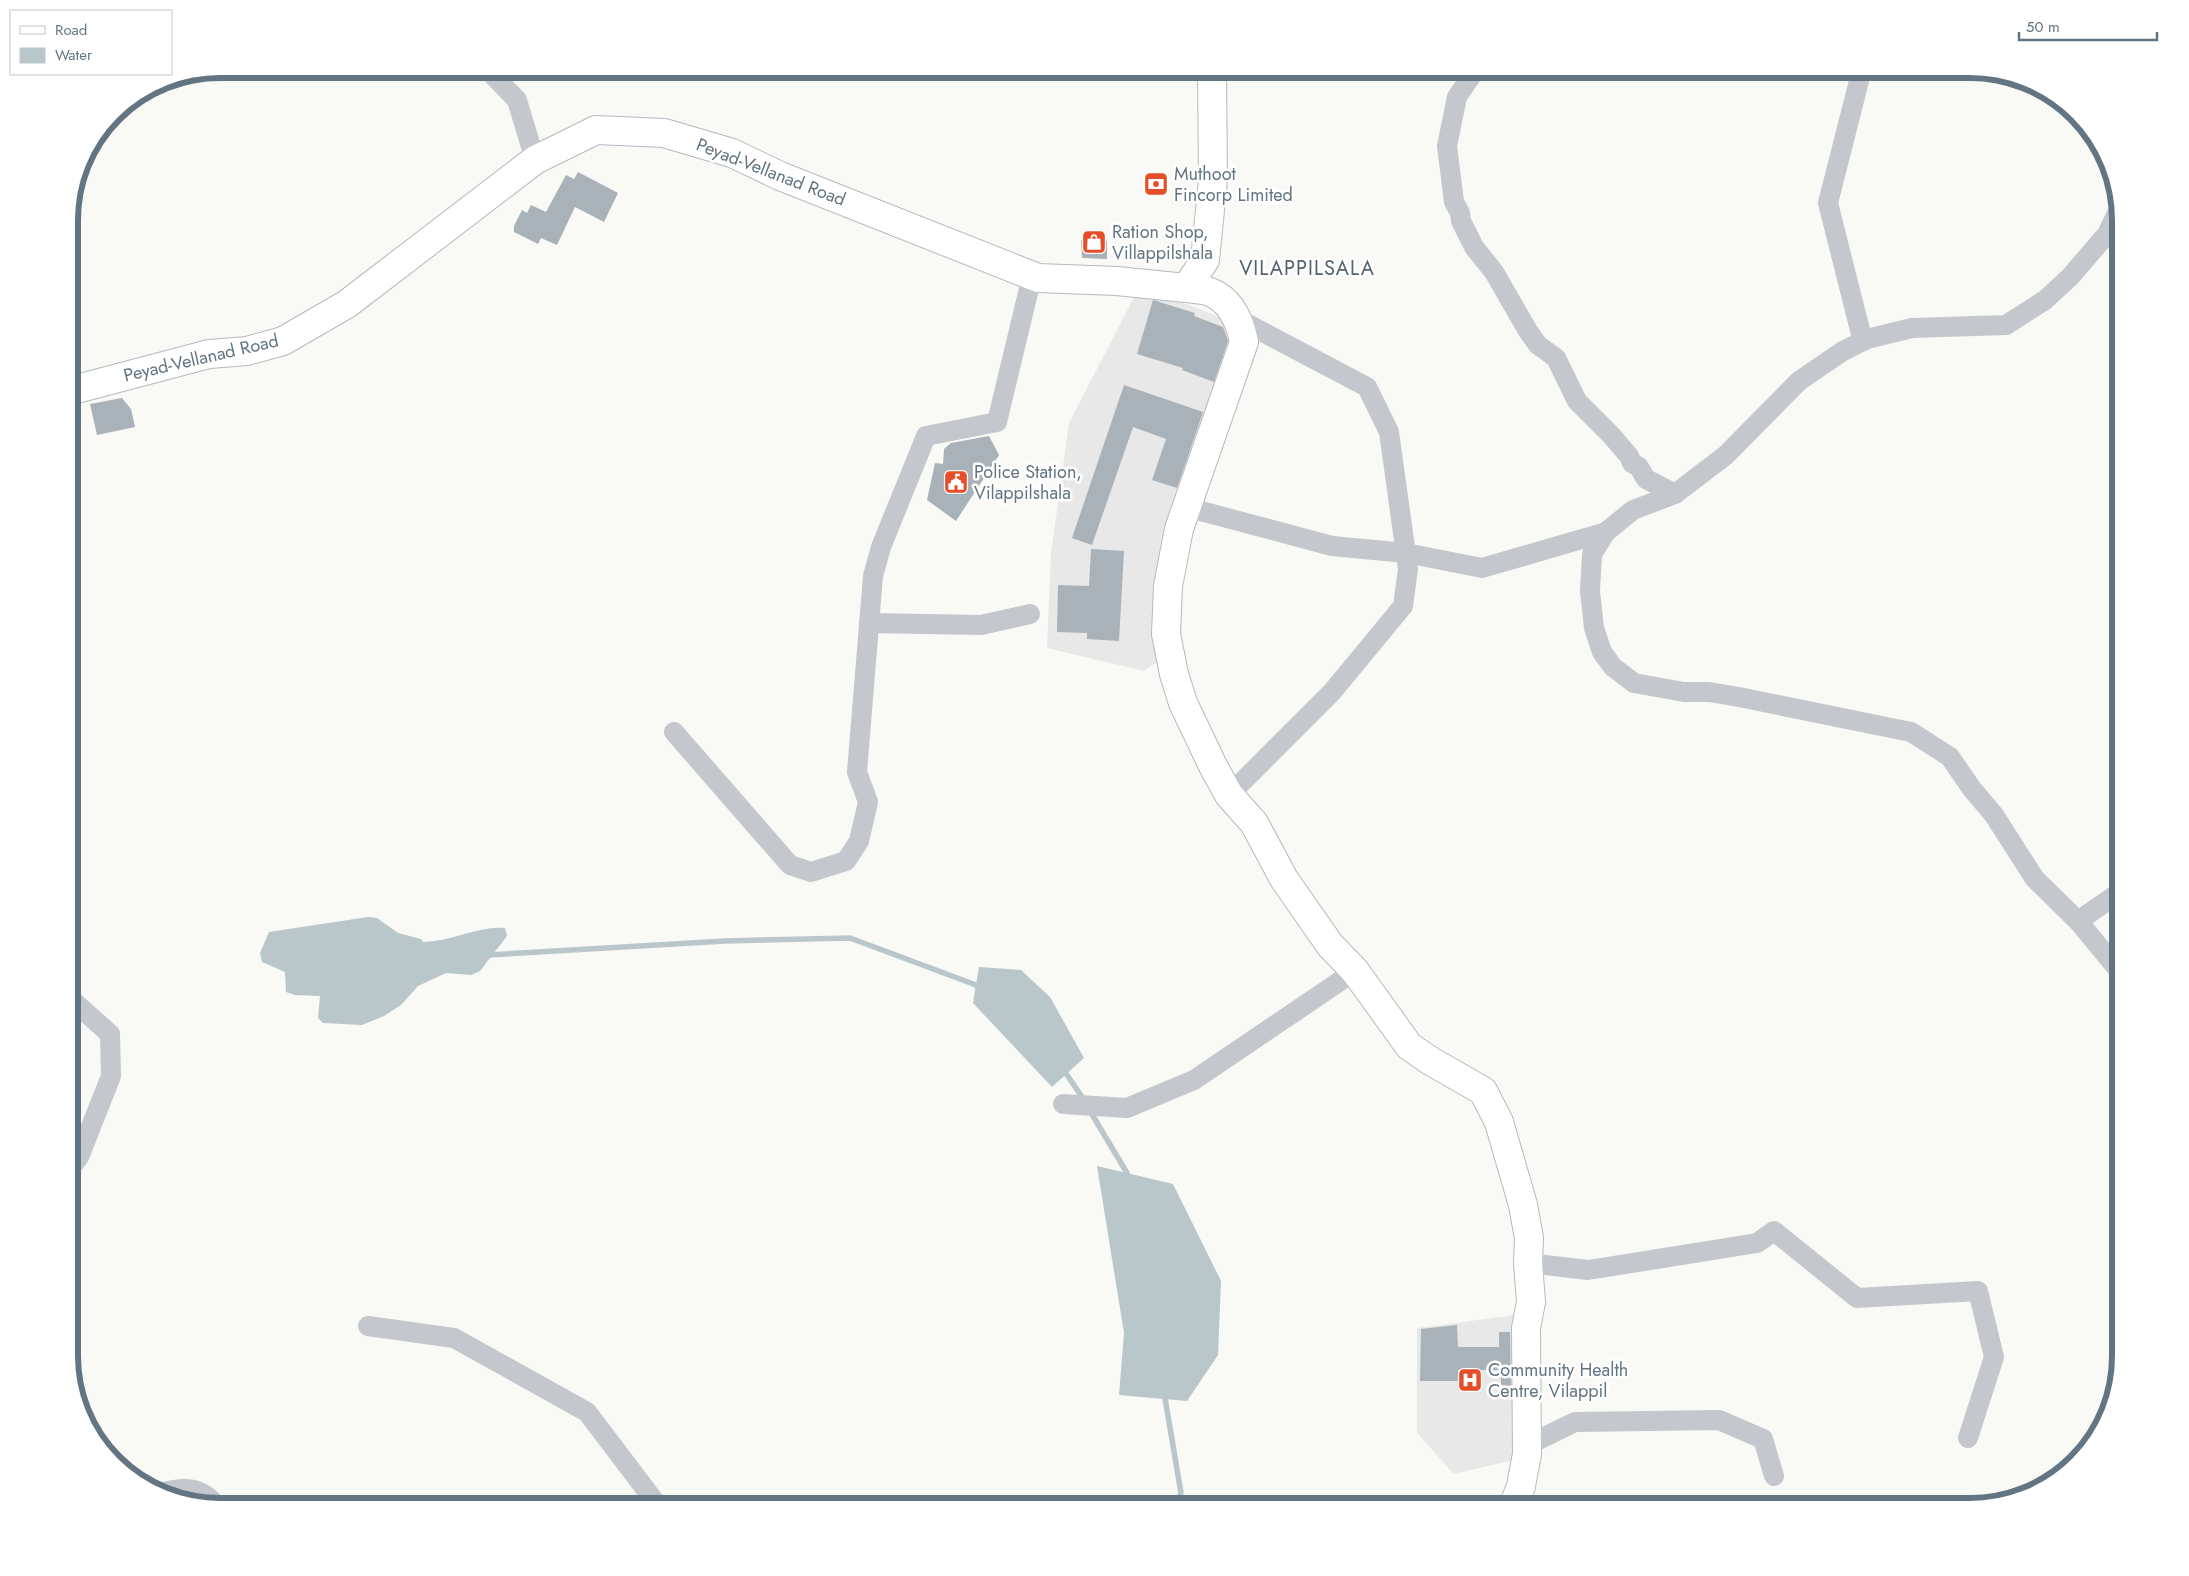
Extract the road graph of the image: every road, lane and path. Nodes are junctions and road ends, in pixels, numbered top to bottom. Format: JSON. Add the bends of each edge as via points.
{"nodes":[{"id":1,"x":495,"y":78,"type":"edge"},
{"id":2,"x":1212,"y":78,"type":"edge"},
{"id":3,"x":1470,"y":78,"type":"edge"},
{"id":4,"x":1860,"y":78,"type":"edge"},
{"id":5,"x":535,"y":160,"type":"junction"},
{"id":6,"x":2112,"y":224,"type":"edge"},
{"id":7,"x":1032,"y":276,"type":"junction"},
{"id":8,"x":1186,"y":288,"type":"junction"},
{"id":9,"x":1240,"y":320,"type":"junction"},
{"id":10,"x":1861,"y":334,"type":"dead end"},
{"id":11,"x":78,"y":389,"type":"edge"},
{"id":12,"x":1675,"y":494,"type":"junction"},
{"id":13,"x":1186,"y":508,"type":"junction"},
{"id":14,"x":1606,"y":532,"type":"junction"},
{"id":15,"x":1406,"y":553,"type":"junction"},
{"id":16,"x":1030,"y":614,"type":"dead end"},
{"id":17,"x":869,"y":623,"type":"junction"},
{"id":18,"x":674,"y":732,"type":"dead end"},
{"id":19,"x":1229,"y":794,"type":"junction"},
{"id":20,"x":2112,"y":898,"type":"edge"},
{"id":21,"x":2078,"y":921,"type":"junction"},
{"id":22,"x":2112,"y":962,"type":"edge"},
{"id":23,"x":1355,"y":971,"type":"junction"},
{"id":24,"x":78,"y":1005,"type":"edge"},
{"id":25,"x":1063,"y":1104,"type":"dead end"},
{"id":26,"x":78,"y":1158,"type":"edge"},
{"id":27,"x":1528,"y":1263,"type":"junction"},
{"id":28,"x":368,"y":1326,"type":"dead end"},
{"id":29,"x":1968,"y":1438,"type":"dead end"},
{"id":30,"x":1526,"y":1446,"type":"junction"},
{"id":31,"x":1774,"y":1476,"type":"dead end"},
{"id":32,"x":171,"y":1490,"type":"edge"},
{"id":33,"x":210,"y":1497,"type":"edge"},
{"id":34,"x":652,"y":1498,"type":"edge"},
{"id":35,"x":1516,"y":1498,"type":"edge"}],
"edges":[{"from":1,"to":5,"type":"street","via":[[516,100]]},
{"from":2,"to":8,"type":"main road","via":[[1213,180],[1205,260]]},
{"from":3,"to":12,"type":"street","via":[[1457,96],[1448,137],[1454,202],[1461,221],[1528,331],[1538,345],[1556,358],[1576,401],[1611,435],[1646,479]]},
{"from":4,"to":10,"type":"street","via":[[1828,203]]},
{"from":5,"to":7,"type":"main road","name":"Peyad-Vellanad Road","via":[[596,130],[664,133],[732,153],[780,176]]},
{"from":5,"to":11,"type":"main road","name":"Peyad-Vellanad Road","via":[[346,304],[283,341],[246,351],[209,354]]},
{"from":6,"to":12,"type":"street","via":[[2070,277],[2045,300],[2006,325],[1912,328],[1867,338],[1799,381],[1726,455]]},
{"from":7,"to":8,"type":"main road","name":"Peyad-Vellanad Road"},
{"from":7,"to":17,"type":"street","via":[[997,422],[926,436],[881,547],[873,576]]},
{"from":8,"to":9,"type":"main road","name":"Peyad-Vellanad Road","via":[[1210,291],[1224,301]]},
{"from":9,"to":13,"type":"main road","via":[[1244,342]]},
{"from":9,"to":15,"type":"street","via":[[1368,387],[1389,432]]},
{"from":12,"to":14,"type":"street","via":[[1633,510]]},
{"from":13,"to":15,"type":"street","via":[[1332,546]]},
{"from":13,"to":19,"type":"main road","via":[[1168,586],[1166,634],[1183,703]]},
{"from":14,"to":15,"type":"street","via":[[1482,568]]},
{"from":14,"to":21,"type":"street","via":[[1592,554],[1590,591],[1594,628],[1602,652],[1613,667],[1634,683],[1684,692],[1739,696],[1911,732],[1950,757],[1994,815],[2035,879]]},
{"from":15,"to":19,"type":"street","via":[[1408,569],[1403,606],[1332,692]]},
{"from":16,"to":17,"type":"street","via":[[981,625]]},
{"from":17,"to":18,"type":"street","via":[[856,772],[868,802],[859,841],[846,861],[811,872],[790,865]]},
{"from":19,"to":23,"type":"main road","via":[[1254,822],[1298,899],[1330,945]]},
{"from":20,"to":21,"type":"street"},
{"from":21,"to":22,"type":"street"},
{"from":23,"to":25,"type":"street","via":[[1194,1080],[1126,1108]]},
{"from":23,"to":27,"type":"main road","via":[[1409,1046],[1483,1091],[1499,1122],[1523,1205],[1529,1238]]},
{"from":24,"to":26,"type":"street","via":[[110,1034],[111,1076]]},
{"from":27,"to":29,"type":"street","via":[[1588,1270],[1758,1243],[1774,1231],[1857,1298],[1978,1291],[1994,1357]]},
{"from":27,"to":30,"type":"main road","via":[[1531,1302],[1526,1328]]},
{"from":28,"to":34,"type":"street","via":[[454,1338],[587,1412]]},
{"from":30,"to":31,"type":"street","via":[[1575,1422],[1719,1420],[1763,1439]]},
{"from":30,"to":35,"type":"main road"},
{"from":32,"to":33,"type":"street","via":[[182,1486]]}]}
